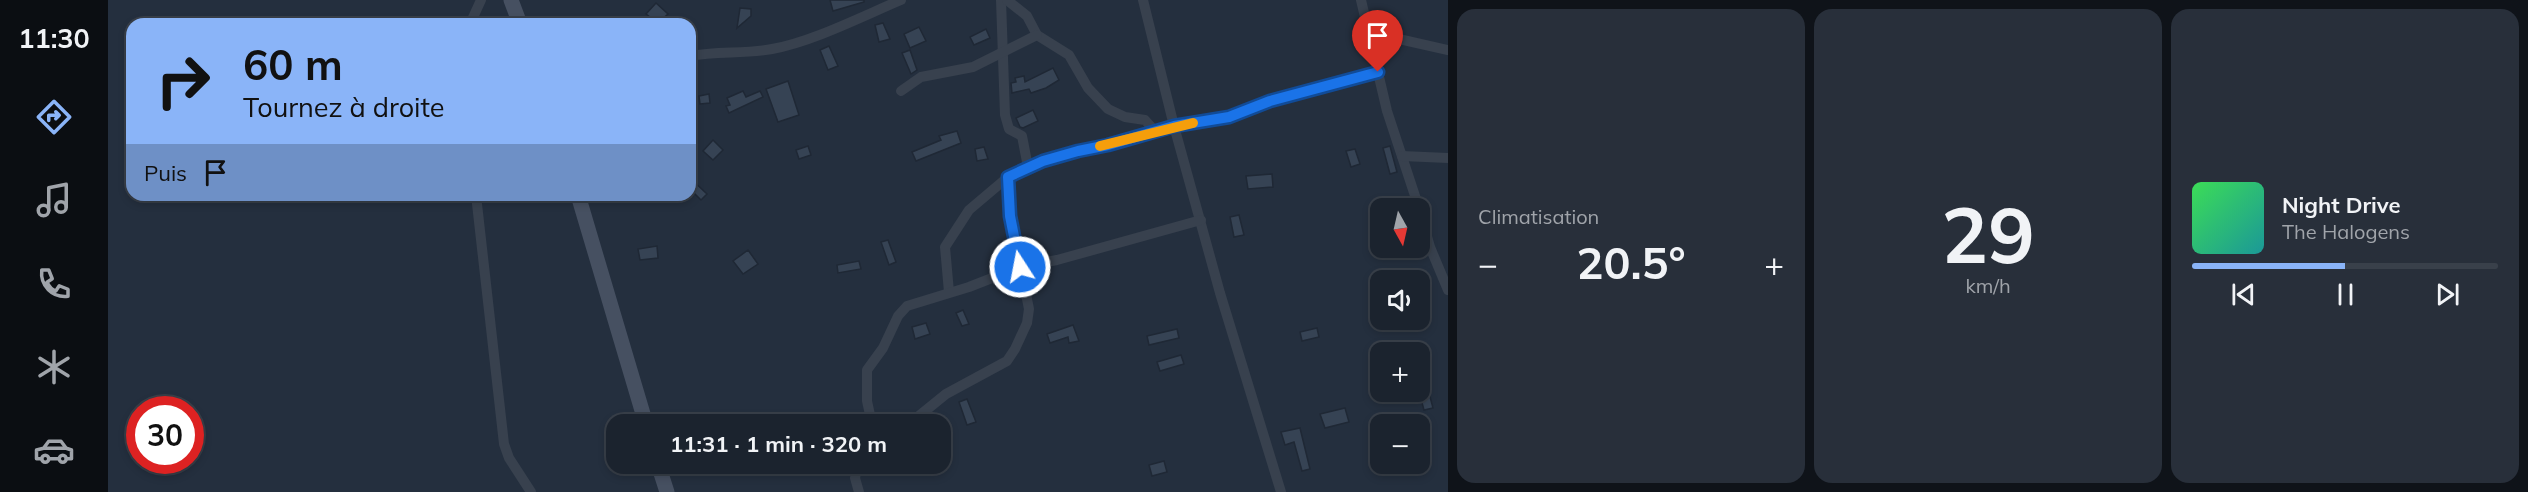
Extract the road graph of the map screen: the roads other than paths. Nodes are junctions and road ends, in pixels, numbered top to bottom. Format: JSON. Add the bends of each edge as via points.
{"nodes":[{"id":1,"x":481,"y":0,"type":"edge"},
{"id":2,"x":511,"y":0,"type":"edge"},
{"id":3,"x":901,"y":0,"type":"edge"},
{"id":4,"x":1001,"y":0,"type":"edge"},
{"id":5,"x":1007,"y":0,"type":"edge"},
{"id":6,"x":1143,"y":0,"type":"edge"},
{"id":7,"x":1361,"y":0,"type":"edge"},
{"id":8,"x":473,"y":18,"type":"edge"},
{"id":9,"x":518,"y":18,"type":"edge"},
{"id":10,"x":1368,"y":32,"type":"junction"},
{"id":11,"x":1037,"y":35,"type":"junction"},
{"id":12,"x":1448,"y":50,"type":"edge"},
{"id":13,"x":1001,"y":51,"type":"junction"},
{"id":14,"x":696,"y":55,"type":"edge"},
{"id":15,"x":1378,"y":72,"type":"junction"},
{"id":16,"x":902,"y":91,"type":"dead end"},
{"id":17,"x":1174,"y":126,"type":"junction"},
{"id":18,"x":1155,"y":131,"type":"junction"},
{"id":19,"x":1402,"y":156,"type":"junction"},
{"id":20,"x":1448,"y":158,"type":"edge"},
{"id":21,"x":1028,"y":167,"type":"junction"},
{"id":22,"x":1008,"y":177,"type":"junction"},
{"id":23,"x":1415,"y":198,"type":"edge"},
{"id":24,"x":477,"y":201,"type":"edge"},
{"id":25,"x":580,"y":201,"type":"edge"},
{"id":26,"x":1201,"y":220,"type":"junction"},
{"id":27,"x":1430,"y":247,"type":"edge"},
{"id":28,"x":1020,"y":267,"type":"junction"},
{"id":29,"x":1448,"y":290,"type":"edge"},
{"id":30,"x":949,"y":292,"type":"junction"},
{"id":31,"x":643,"y":414,"type":"edge"},
{"id":32,"x":870,"y":414,"type":"edge"},
{"id":33,"x":921,"y":414,"type":"edge"},
{"id":34,"x":661,"y":474,"type":"edge"},
{"id":35,"x":855,"y":474,"type":"edge"},
{"id":36,"x":531,"y":492,"type":"edge"},
{"id":37,"x":667,"y":492,"type":"edge"},
{"id":38,"x":859,"y":492,"type":"edge"},
{"id":39,"x":1281,"y":492,"type":"edge"}],
"edges":[{"from":1,"to":8,"type":"street"},
{"from":2,"to":9,"type":"main road"},
{"from":3,"to":14,"type":"street","via":[[791,45]]},
{"from":4,"to":13,"type":"street"},
{"from":5,"to":11,"type":"street","via":[[1027,16]]},
{"from":6,"to":17,"type":"street"},
{"from":7,"to":10,"type":"street"},
{"from":10,"to":12,"type":"street"},
{"from":10,"to":15,"type":"street"},
{"from":11,"to":13,"type":"street"},
{"from":11,"to":18,"type":"street","via":[[1069,55],[1088,88],[1108,109],[1145,120]]},
{"from":13,"to":16,"type":"street","via":[[973,67],[921,77]]},
{"from":13,"to":21,"type":"street","via":[[1006,121],[1011,132],[1022,136]]},
{"from":15,"to":17,"type":"street","via":[[1270,101],[1229,117]]},
{"from":15,"to":19,"type":"street"},
{"from":17,"to":18,"type":"street"},
{"from":17,"to":26,"type":"street"},
{"from":18,"to":21,"type":"street"},
{"from":19,"to":20,"type":"street"},
{"from":19,"to":23,"type":"street"},
{"from":21,"to":22,"type":"street"},
{"from":22,"to":28,"type":"street","via":[[1010,216]]},
{"from":22,"to":30,"type":"street","via":[[969,210],[945,247]]},
{"from":24,"to":36,"type":"street","via":[[504,444]]},
{"from":25,"to":31,"type":"main road"},
{"from":26,"to":28,"type":"street"},
{"from":26,"to":39,"type":"street"},
{"from":27,"to":29,"type":"street"},
{"from":28,"to":30,"type":"street"},
{"from":28,"to":33,"type":"street","via":[[1029,316],[1012,355],[1001,365],[946,393]]},
{"from":30,"to":32,"type":"street","via":[[903,309],[883,348],[871,362],[866,379]]},
{"from":34,"to":37,"type":"main road"},
{"from":35,"to":38,"type":"street"}]}
